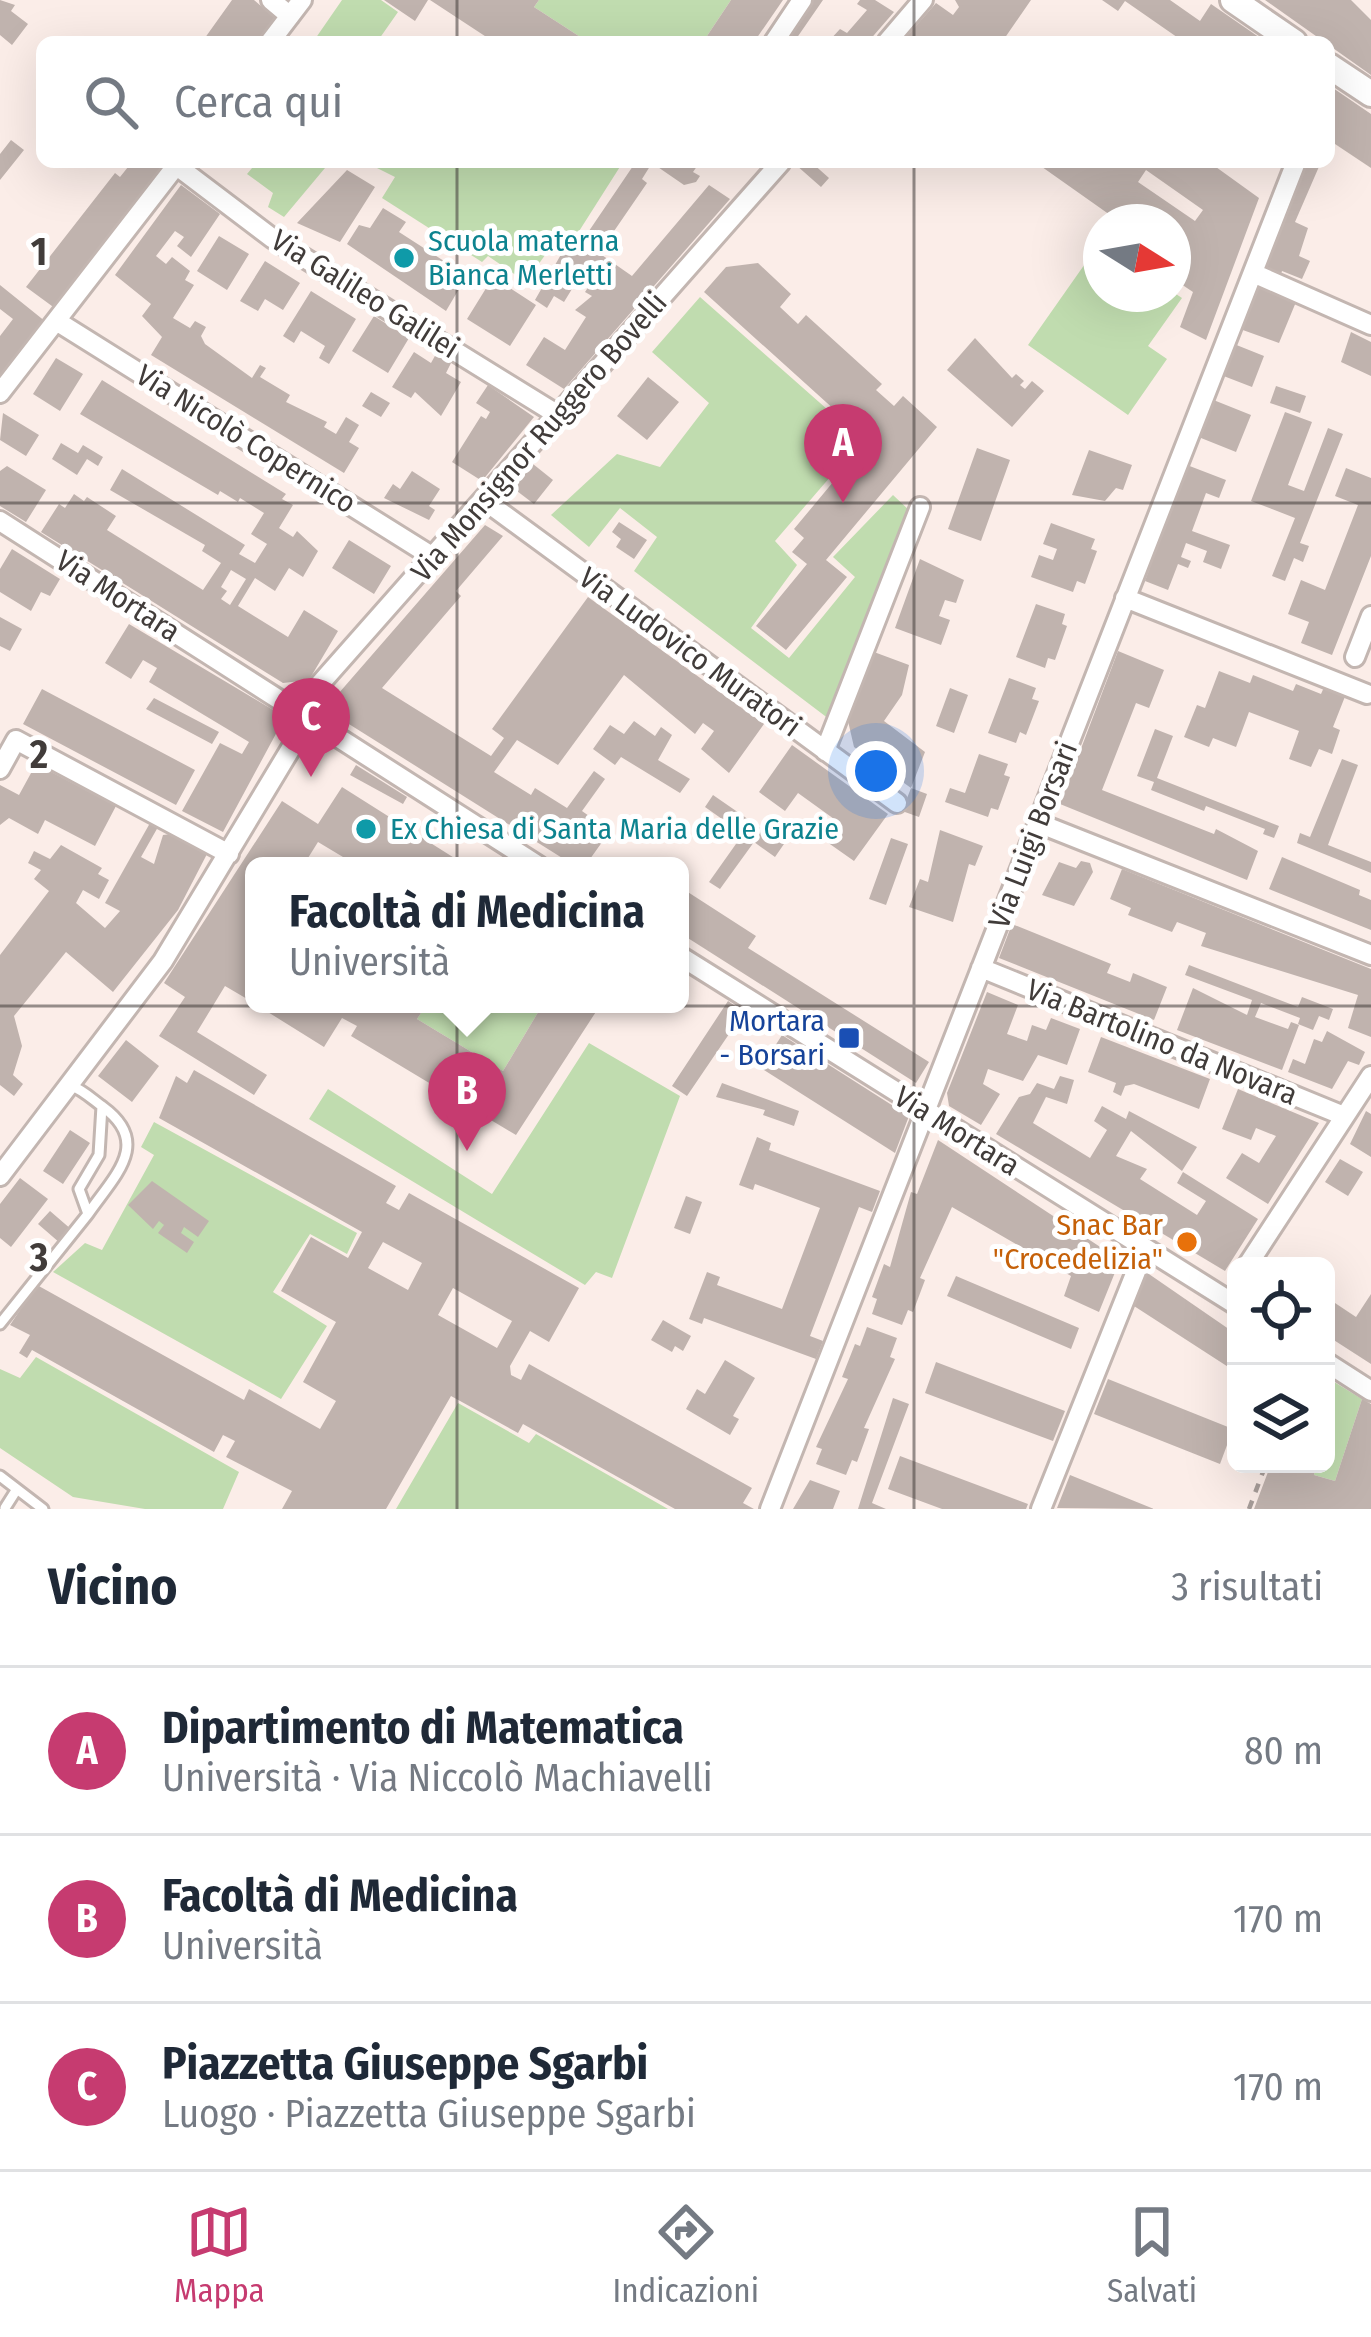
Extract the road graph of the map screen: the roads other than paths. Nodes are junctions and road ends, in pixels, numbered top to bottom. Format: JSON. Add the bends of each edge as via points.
{"nodes":[{"id":1,"x":271,"y":0,"type":"edge"},
{"id":2,"x":802,"y":0,"type":"edge"},
{"id":3,"x":1233,"y":0,"type":"edge"},
{"id":4,"x":915,"y":2,"type":"edge"},
{"id":5,"x":296,"y":8,"type":"edge"},
{"id":6,"x":275,"y":36,"type":"edge"},
{"id":7,"x":778,"y":36,"type":"edge"},
{"id":8,"x":890,"y":36,"type":"edge"},
{"id":9,"x":1285,"y":36,"type":"edge"},
{"id":10,"x":1335,"y":73,"type":"edge"},
{"id":11,"x":1371,"y":94,"type":"edge"},
{"id":12,"x":175,"y":168,"type":"edge"},
{"id":13,"x":183,"y":168,"type":"edge"},
{"id":14,"x":776,"y":168,"type":"edge"},
{"id":15,"x":1294,"y":168,"type":"edge"},
{"id":16,"x":1253,"y":273,"type":"junction"},
{"id":17,"x":58,"y":322,"type":"junction"},
{"id":18,"x":1371,"y":325,"type":"edge"},
{"id":19,"x":0,"y":393,"type":"edge"},
{"id":20,"x":558,"y":415,"type":"junction"},
{"id":21,"x":484,"y":500,"type":"junction"},
{"id":22,"x":920,"y":507,"type":"dead end"},
{"id":23,"x":0,"y":521,"type":"edge"},
{"id":24,"x":434,"y":557,"type":"junction"},
{"id":25,"x":1126,"y":598,"type":"junction"},
{"id":26,"x":1371,"y":616,"type":"edge"},
{"id":27,"x":1355,"y":657,"type":"dead end"},
{"id":28,"x":1367,"y":694,"type":"dead end"},
{"id":29,"x":302,"y":715,"type":"junction"},
{"id":30,"x":825,"y":751,"type":"junction"},
{"id":31,"x":0,"y":770,"type":"edge"},
{"id":32,"x":897,"y":803,"type":"dead end"},
{"id":33,"x":1038,"y":823,"type":"junction"},
{"id":34,"x":229,"y":854,"type":"junction"},
{"id":35,"x":525,"y":857,"type":"edge"},
{"id":36,"x":1371,"y":955,"type":"edge"},
{"id":37,"x":689,"y":962,"type":"edge"},
{"id":38,"x":981,"y":968,"type":"junction"},
{"id":39,"x":1371,"y":1076,"type":"edge"},
{"id":40,"x":70,"y":1085,"type":"junction"},
{"id":41,"x":102,"y":1106,"type":"junction"},
{"id":42,"x":925,"y":1111,"type":"junction"},
{"id":43,"x":1344,"y":1116,"type":"junction"},
{"id":44,"x":0,"y":1176,"type":"edge"},
{"id":45,"x":88,"y":1214,"type":"junction"},
{"id":46,"x":1145,"y":1250,"type":"junction"},
{"id":47,"x":1253,"y":1257,"type":"edge"},
{"id":48,"x":1227,"y":1292,"type":"edge"},
{"id":49,"x":0,"y":1324,"type":"edge"},
{"id":50,"x":1331,"y":1365,"type":"edge"},
{"id":51,"x":1371,"y":1390,"type":"edge"},
{"id":52,"x":0,"y":1477,"type":"edge"},
{"id":53,"x":17,"y":1490,"type":"junction"},
{"id":54,"x":4,"y":1508,"type":"edge"},
{"id":55,"x":43,"y":1509,"type":"edge"},
{"id":56,"x":770,"y":1509,"type":"edge"},
{"id":57,"x":1041,"y":1509,"type":"edge"}],
"edges":[{"from":1,"to":5,"type":"street"},
{"from":2,"to":7,"type":"street"},
{"from":3,"to":9,"type":"street"},
{"from":4,"to":8,"type":"street"},
{"from":5,"to":6,"type":"street"},
{"from":10,"to":11,"type":"street"},
{"from":12,"to":17,"type":"street"},
{"from":13,"to":20,"type":"street","name":"Via Galileo Galilei","via":[[272,238]]},
{"from":14,"to":20,"type":"street","name":"Via Monsignor Ruggero Bovelli"},
{"from":15,"to":16,"type":"street","name":"Via Luigi Borsari"},
{"from":16,"to":18,"type":"street"},
{"from":16,"to":25,"type":"street","name":"Via Luigi Borsari"},
{"from":17,"to":19,"type":"street"},
{"from":17,"to":24,"type":"street","name":"Via Nicolò Copernico"},
{"from":20,"to":21,"type":"street","name":"Via Monsignor Ruggero Bovelli"},
{"from":21,"to":24,"type":"street","name":"Via Monsignor Ruggero Bovelli"},
{"from":21,"to":30,"type":"street","name":"Via Ludovico Muratori"},
{"from":22,"to":30,"type":"street"},
{"from":23,"to":29,"type":"street","name":"Via Mortara"},
{"from":24,"to":29,"type":"street","name":"Via Monsignor Ruggero Bovelli"},
{"from":25,"to":28,"type":"street"},
{"from":25,"to":33,"type":"street","name":"Via Luigi Borsari"},
{"from":26,"to":27,"type":"street"},
{"from":29,"to":34,"type":"street","name":"Via Monsignor Ruggero Bovelli"},
{"from":29,"to":35,"type":"street","name":"Via Mortara"},
{"from":30,"to":32,"type":"street","name":"Via Ludovico Muratori"},
{"from":31,"to":34,"type":"street","via":[[16,740]]},
{"from":33,"to":36,"type":"street"},
{"from":33,"to":38,"type":"street","name":"Via Luigi Borsari"},
{"from":34,"to":40,"type":"street","name":"Via Monsignor Ruggero Bovelli","via":[[163,961]]},
{"from":37,"to":42,"type":"street","name":"Via Mortara"},
{"from":38,"to":42,"type":"street","name":"Via Luigi Borsari"},
{"from":38,"to":43,"type":"street","name":"Via Bartolino da Novara"},
{"from":39,"to":43,"type":"street"},
{"from":40,"to":41,"type":"lane"},
{"from":40,"to":44,"type":"street","name":"Via Monsignor Ruggero Bovelli"},
{"from":41,"to":45,"type":"lane","via":[[99,1155],[79,1189]]},
{"from":41,"to":45,"type":"lane","via":[[123,1120],[128,1142],[122,1166]]},
{"from":42,"to":46,"type":"street","name":"Via Mortara"},
{"from":42,"to":56,"type":"street","name":"Via Luigi Borsari"},
{"from":43,"to":47,"type":"street"},
{"from":45,"to":49,"type":"lane"},
{"from":46,"to":48,"type":"street","name":"Via Mortara"},
{"from":46,"to":57,"type":"street"},
{"from":50,"to":51,"type":"street"},
{"from":52,"to":53,"type":"lane"},
{"from":53,"to":54,"type":"lane"},
{"from":53,"to":55,"type":"lane"}]}
